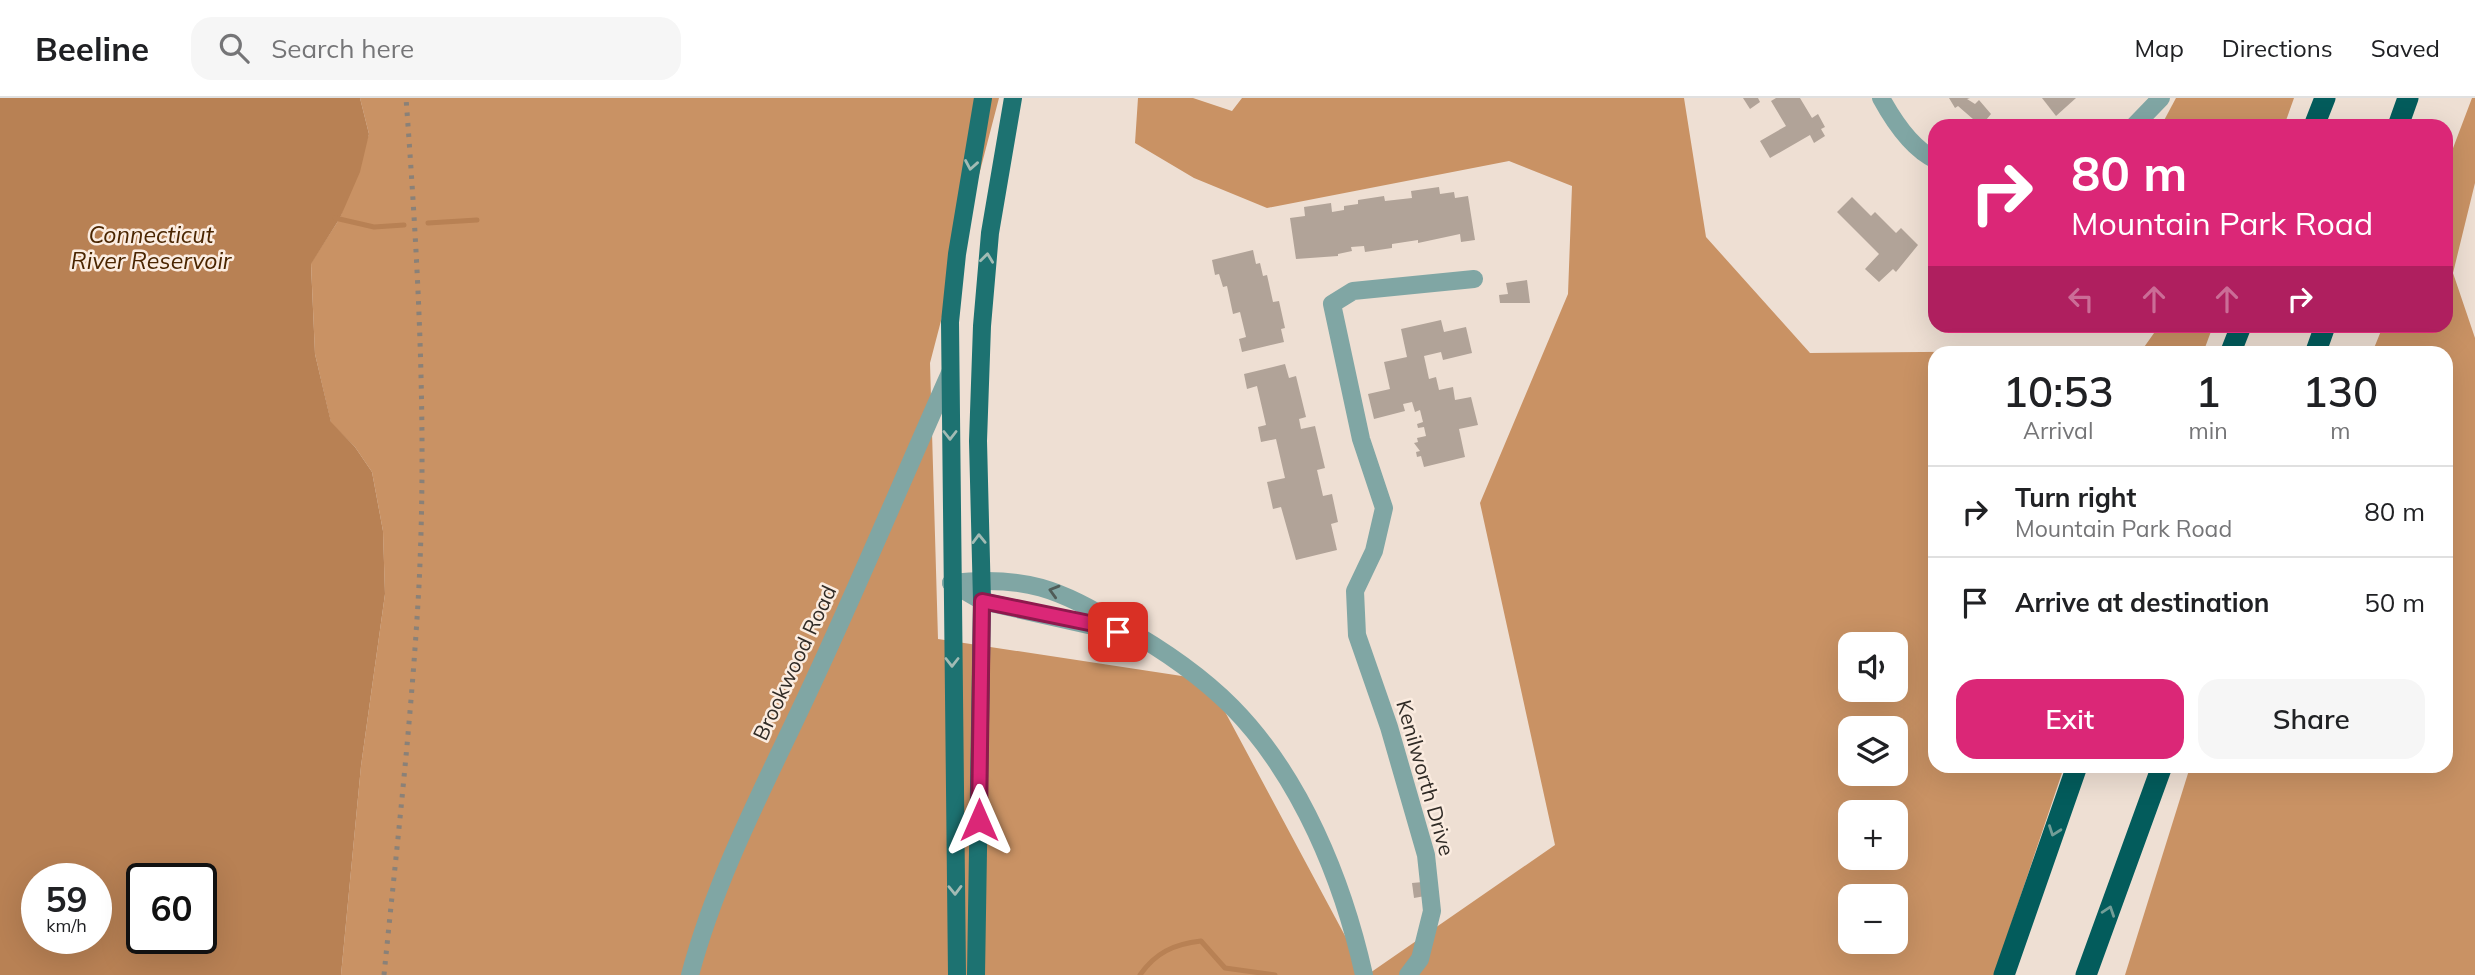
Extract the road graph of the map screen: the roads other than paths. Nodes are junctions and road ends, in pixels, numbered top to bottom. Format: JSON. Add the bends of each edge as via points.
{"nodes":[{"id":1,"x":983,"y":98,"type":"edge"},
{"id":2,"x":1013,"y":98,"type":"edge"},
{"id":3,"x":1881,"y":98,"type":"edge"},
{"id":4,"x":2161,"y":98,"type":"edge"},
{"id":5,"x":2325,"y":98,"type":"edge"},
{"id":6,"x":2409,"y":98,"type":"edge"},
{"id":7,"x":2141,"y":119,"type":"edge"},
{"id":8,"x":2317,"y":119,"type":"edge"},
{"id":9,"x":2401,"y":119,"type":"edge"},
{"id":10,"x":1928,"y":156,"type":"edge"},
{"id":11,"x":1474,"y":279,"type":"dead end"},
{"id":12,"x":950,"y":373,"type":"junction"},
{"id":13,"x":981,"y":580,"type":"junction"},
{"id":14,"x":951,"y":583,"type":"junction"},
{"id":15,"x":982,"y":601,"type":"junction"},
{"id":16,"x":1157,"y":646,"type":"junction"},
{"id":17,"x":2075,"y":773,"type":"edge"},
{"id":18,"x":2159,"y":773,"type":"edge"},
{"id":19,"x":690,"y":975,"type":"edge"},
{"id":20,"x":957,"y":975,"type":"edge"},
{"id":21,"x":976,"y":975,"type":"edge"},
{"id":22,"x":1364,"y":975,"type":"edge"},
{"id":23,"x":1408,"y":975,"type":"edge"},
{"id":24,"x":2004,"y":975,"type":"edge"},
{"id":25,"x":2086,"y":975,"type":"edge"}],
"edges":[{"from":1,"to":12,"type":"main road","one_way":true,"via":[[954,280]]},
{"from":13,"to":2,"type":"main road","one_way":true,"via":[[978,441],[982,326],[990,233]]},
{"from":3,"to":10,"type":"street","via":[[1891,118]]},
{"from":4,"to":7,"type":"street"},
{"from":5,"to":8,"type":"highway"},
{"from":6,"to":9,"type":"highway"},
{"from":11,"to":23,"type":"street","name":"Kenilworth Drive","via":[[1353,291],[1332,304],[1361,439],[1384,508],[1374,551],[1355,591],[1357,635],[1426,855],[1432,911],[1420,959]]},
{"from":12,"to":14,"type":"main road","one_way":true},
{"from":12,"to":19,"type":"street","name":"Brookwood Road","via":[[750,813],[705,919]]},
{"from":13,"to":14,"type":"street"},
{"from":13,"to":15,"type":"main road"},
{"from":16,"to":13,"type":"street","one_way":true,"via":[[1068,595],[1015,581]]},
{"from":14,"to":15,"type":"street"},
{"from":14,"to":20,"type":"main road","one_way":true},
{"from":15,"to":16,"type":"street","via":[[1099,625]]},
{"from":15,"to":21,"type":"main road"},
{"from":16,"to":22,"type":"street","via":[[1234,709],[1280,767],[1313,830],[1352,923]]},
{"from":17,"to":24,"type":"highway","one_way":true},
{"from":25,"to":18,"type":"highway","one_way":true}]}
